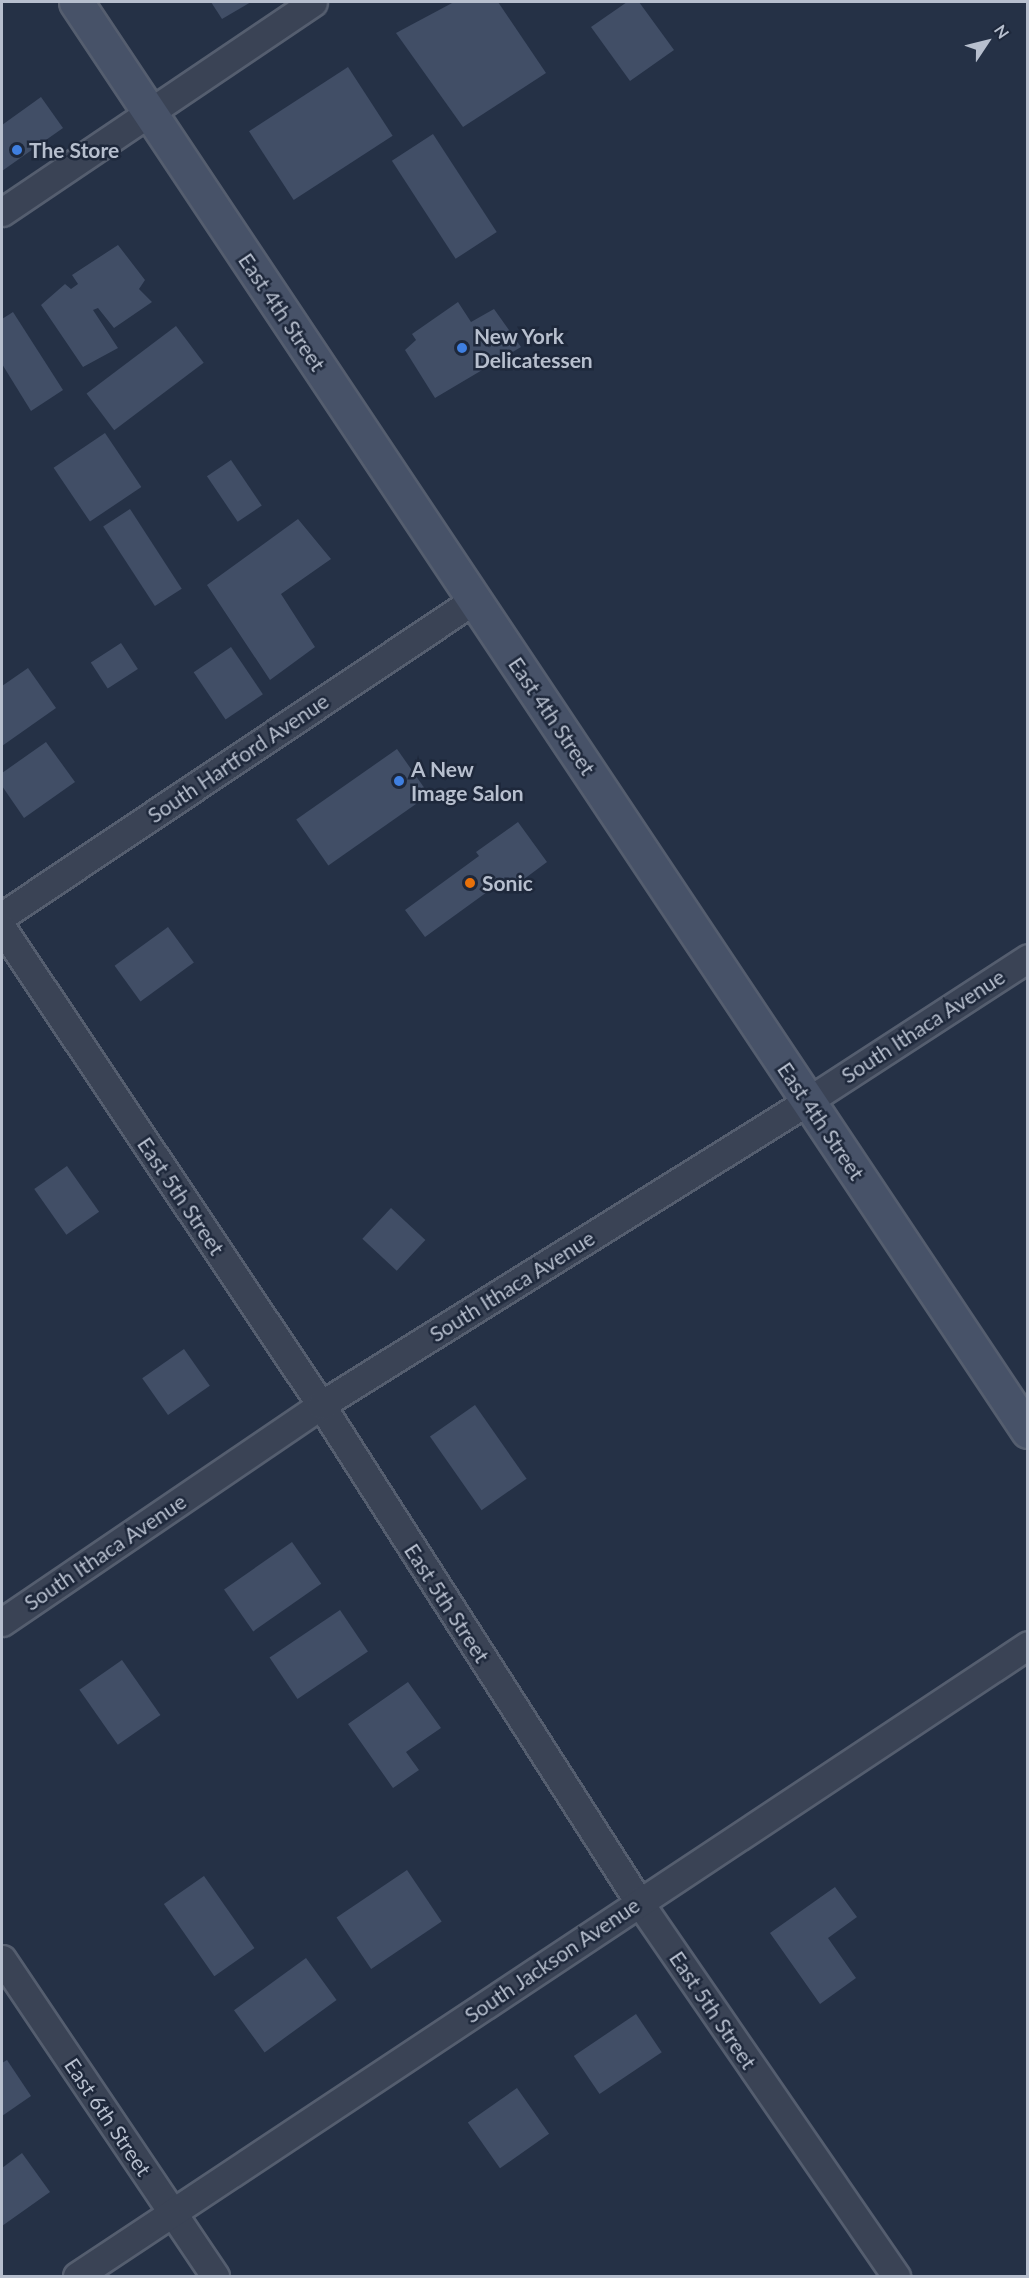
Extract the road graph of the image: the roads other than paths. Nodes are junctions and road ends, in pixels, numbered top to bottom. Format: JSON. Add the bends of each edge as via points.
{"nodes":[{"id":1,"x":76,"y":2,"type":"edge"},
{"id":2,"x":313,"y":2,"type":"edge"},
{"id":3,"x":149,"y":112,"type":"junction"},
{"id":4,"x":2,"y":212,"type":"edge"},
{"id":5,"x":474,"y":600,"type":"junction"},
{"id":6,"x":2,"y":916,"type":"edge"},
{"id":7,"x":2,"y":928,"type":"edge"},
{"id":8,"x":1028,"y":958,"type":"edge"},
{"id":9,"x":808,"y":1101,"type":"junction"},
{"id":10,"x":321,"y":1405,"type":"junction"},
{"id":11,"x":1028,"y":1431,"type":"edge"},
{"id":12,"x":2,"y":1622,"type":"edge"},
{"id":13,"x":1028,"y":1645,"type":"edge"},
{"id":14,"x":639,"y":1902,"type":"junction"},
{"id":15,"x":2,"y":1959,"type":"edge"},
{"id":16,"x":172,"y":2213,"type":"junction"},
{"id":17,"x":77,"y":2277,"type":"edge"},
{"id":18,"x":214,"y":2277,"type":"edge"},
{"id":19,"x":896,"y":2277,"type":"edge"}],
"edges":[{"from":1,"to":3,"type":"street","name":"East 4th Street"},
{"from":2,"to":3,"type":"street"},
{"from":3,"to":4,"type":"street"},
{"from":3,"to":5,"type":"street","name":"East 4th Street"},
{"from":5,"to":6,"type":"street","name":"South Hartford Avenue"},
{"from":5,"to":9,"type":"street","name":"East 4th Street"},
{"from":7,"to":10,"type":"street","name":"East 5th Street"},
{"from":8,"to":9,"type":"street","name":"South Ithaca Avenue"},
{"from":9,"to":10,"type":"street","name":"South Ithaca Avenue"},
{"from":9,"to":11,"type":"street","name":"East 4th Street"},
{"from":10,"to":12,"type":"street","name":"South Ithaca Avenue"},
{"from":10,"to":14,"type":"street","name":"East 5th Street"},
{"from":13,"to":14,"type":"street","name":"South Jackson Avenue"},
{"from":14,"to":16,"type":"street","name":"South Jackson Avenue"},
{"from":14,"to":19,"type":"street","name":"East 5th Street"},
{"from":15,"to":16,"type":"street","name":"East 6th Street"},
{"from":16,"to":17,"type":"street","name":"South Jackson Avenue"},
{"from":16,"to":18,"type":"street","name":"East 6th Street"}]}
